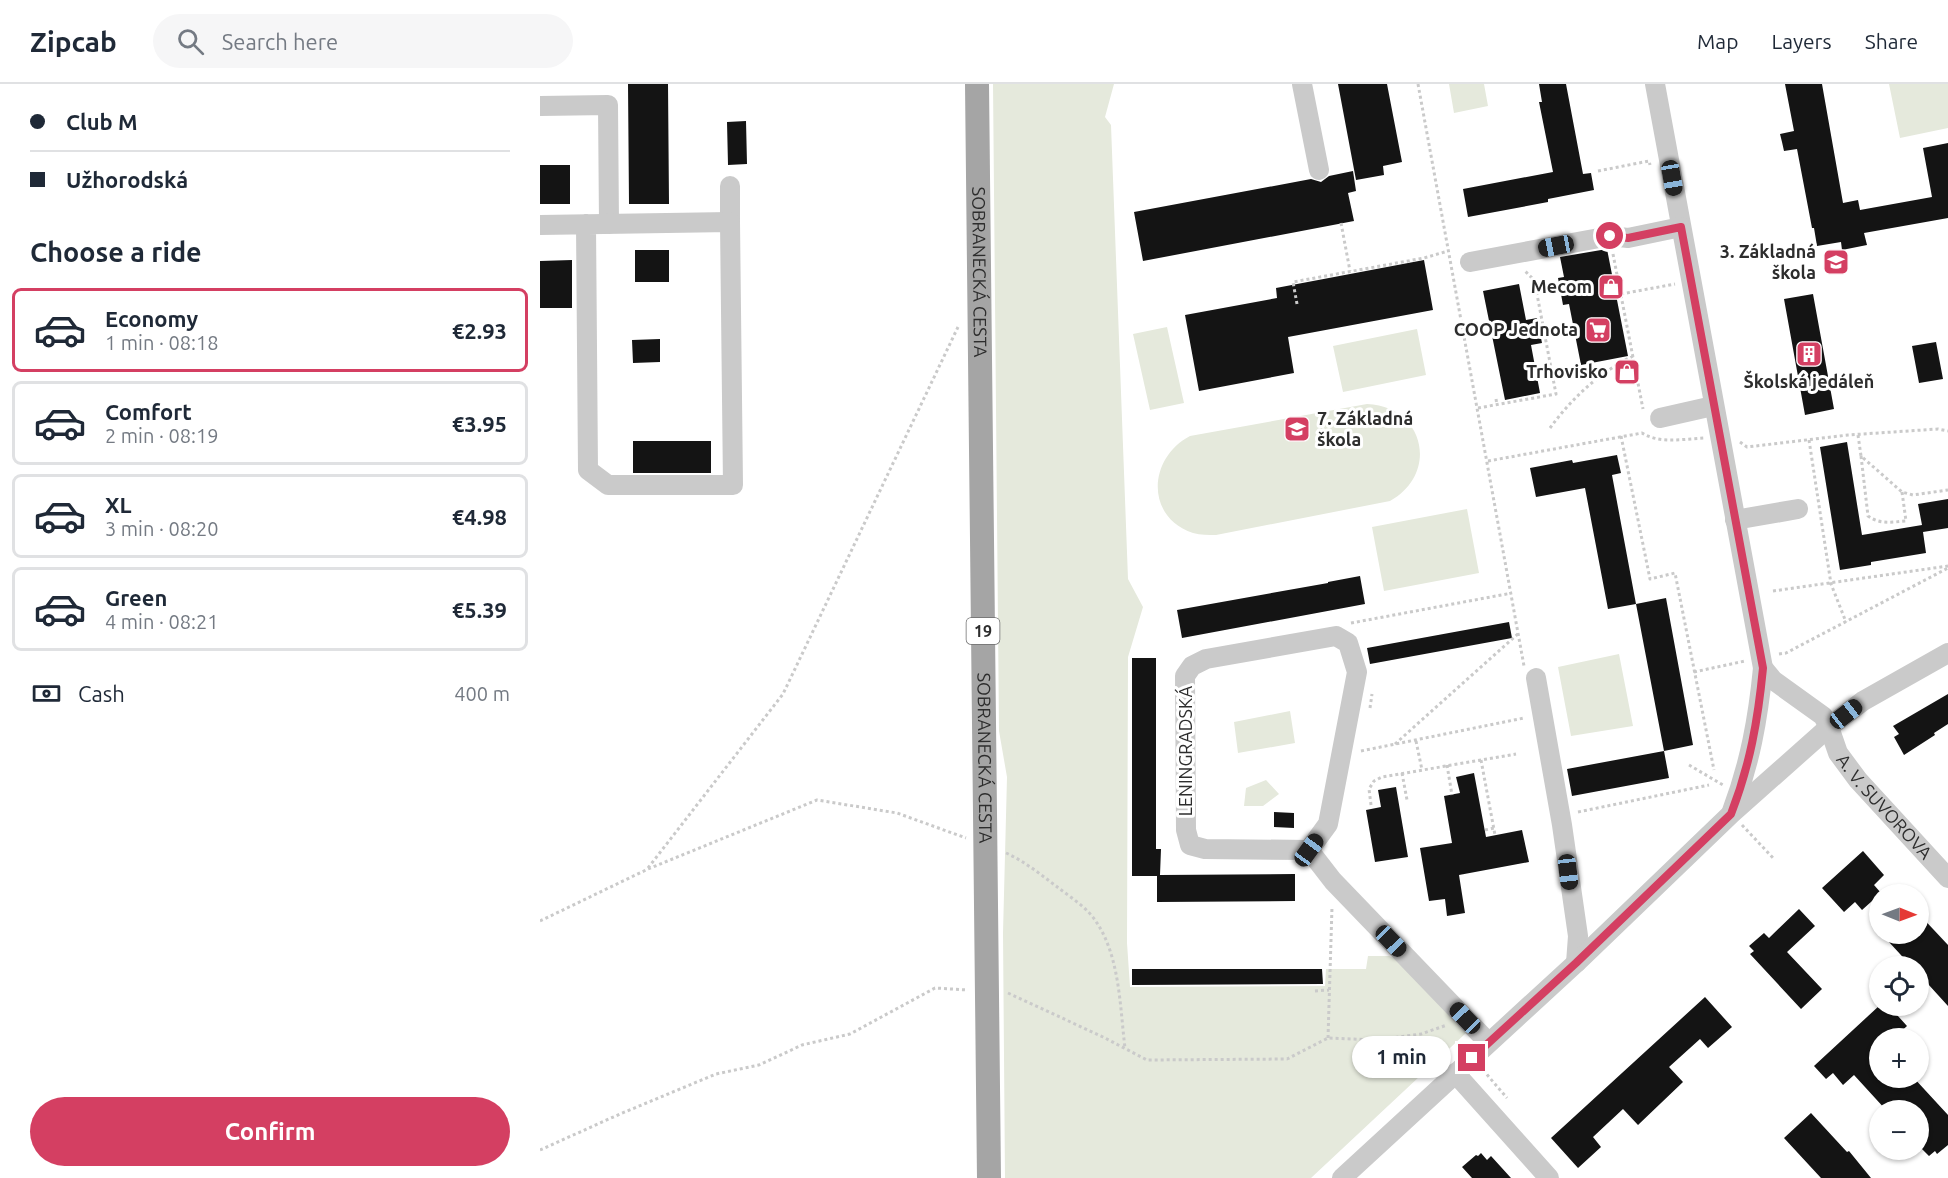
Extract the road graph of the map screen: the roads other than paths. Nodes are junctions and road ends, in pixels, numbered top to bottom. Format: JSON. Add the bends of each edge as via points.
{"nodes":[{"id":1,"x":976,"y":84,"type":"edge"},
{"id":2,"x":1302,"y":84,"type":"edge"},
{"id":3,"x":1655,"y":84,"type":"edge"},
{"id":4,"x":540,"y":106,"type":"edge"},
{"id":5,"x":1319,"y":170,"type":"dead end"},
{"id":6,"x":730,"y":186,"type":"dead end"},
{"id":7,"x":730,"y":222,"type":"junction"},
{"id":8,"x":586,"y":224,"type":"junction"},
{"id":9,"x":609,"y":224,"type":"junction"},
{"id":10,"x":540,"y":225,"type":"edge"},
{"id":11,"x":1681,"y":227,"type":"junction"},
{"id":12,"x":1470,"y":262,"type":"dead end"},
{"id":13,"x":1713,"y":406,"type":"junction"},
{"id":14,"x":1650,"y":419,"type":"road end"},
{"id":15,"x":1798,"y":509,"type":"dead end"},
{"id":16,"x":1735,"y":520,"type":"junction"},
{"id":17,"x":1948,"y":652,"type":"edge"},
{"id":18,"x":1755,"y":664,"type":"junction"},
{"id":19,"x":1536,"y":678,"type":"dead end"},
{"id":20,"x":1829,"y":727,"type":"junction"},
{"id":21,"x":1731,"y":814,"type":"junction"},
{"id":22,"x":1309,"y":850,"type":"junction"},
{"id":23,"x":1948,"y":878,"type":"edge"},
{"id":24,"x":1576,"y":963,"type":"junction"},
{"id":25,"x":1488,"y":1042,"type":"junction"},
{"id":26,"x":1455,"y":1073,"type":"junction"},
{"id":27,"x":989,"y":1178,"type":"edge"},
{"id":28,"x":1342,"y":1178,"type":"edge"},
{"id":29,"x":1549,"y":1178,"type":"edge"}],
"edges":[{"from":1,"to":27,"type":"main road","name":"SOBRANECKÁ CESTA","number":"19"},
{"from":2,"to":5,"type":"street"},
{"from":3,"to":11,"type":"street"},
{"from":4,"to":9,"type":"street","via":[[608,105]]},
{"from":6,"to":7,"type":"street"},
{"from":7,"to":8,"type":"street","via":[[733,485],[608,485],[588,470]]},
{"from":7,"to":9,"type":"street"},
{"from":8,"to":9,"type":"street"},
{"from":8,"to":10,"type":"street"},
{"from":11,"to":12,"type":"street"},
{"from":11,"to":13,"type":"street"},
{"from":13,"to":14,"type":"street"},
{"from":13,"to":16,"type":"street"},
{"from":15,"to":16,"type":"street"},
{"from":16,"to":18,"type":"street"},
{"from":17,"to":20,"type":"street","via":[[1863,701]]},
{"from":18,"to":20,"type":"street","via":[[1822,716]]},
{"from":18,"to":21,"type":"street","via":[[1754,741]]},
{"from":19,"to":24,"type":"street","via":[[1578,936]]},
{"from":20,"to":21,"type":"street"},
{"from":20,"to":23,"type":"street","name":"A. V. SUVOROVA","via":[[1838,753],[1853,774]]},
{"from":21,"to":24,"type":"street"},
{"from":22,"to":22,"type":"street","name":"LENINGRADSKÁ","via":[[1328,824],[1357,672],[1348,643],[1336,636],[1206,659],[1192,666],[1185,676],[1186,830],[1190,845],[1205,849]]},
{"from":22,"to":25,"type":"street","via":[[1333,881]]},
{"from":24,"to":25,"type":"street"},
{"from":25,"to":26,"type":"street"},
{"from":26,"to":28,"type":"street"},
{"from":26,"to":29,"type":"street"}]}
